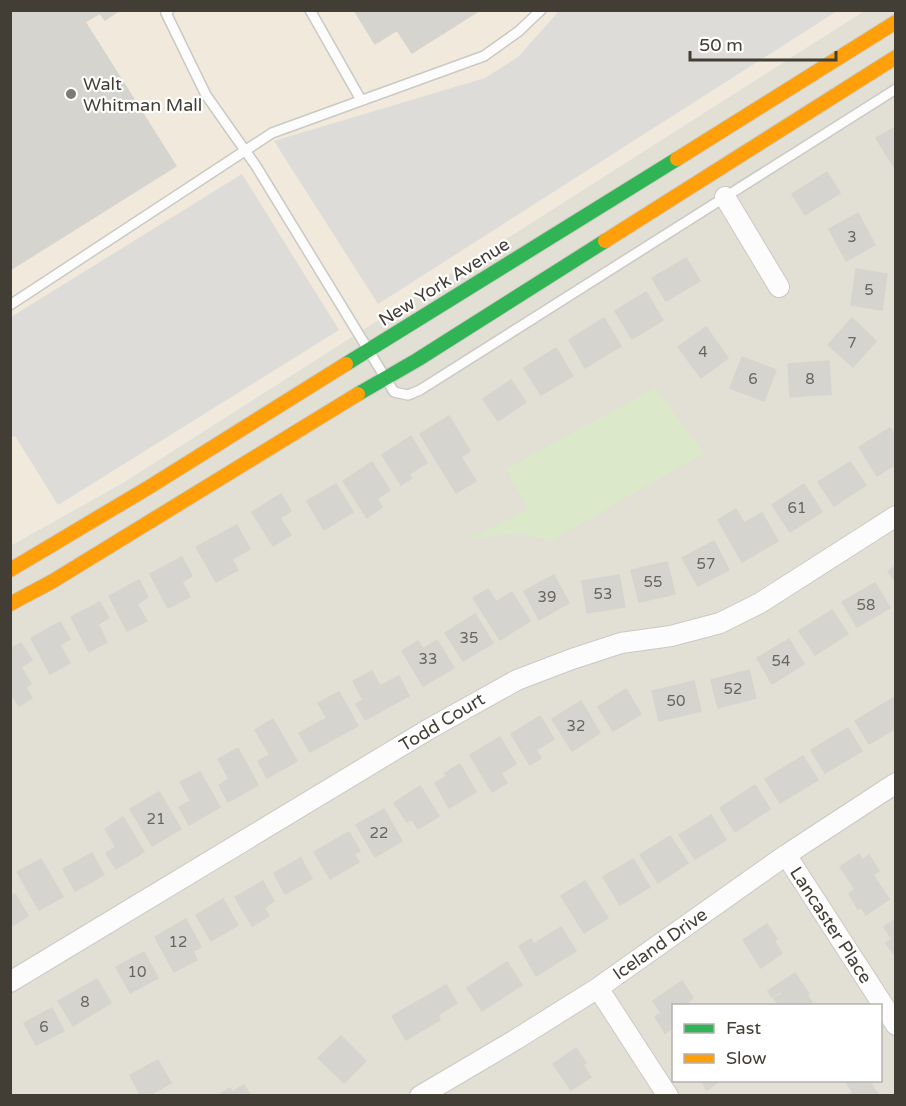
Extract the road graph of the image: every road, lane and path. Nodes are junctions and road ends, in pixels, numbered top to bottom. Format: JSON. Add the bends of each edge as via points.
{"nodes":[{"id":1,"x":168,"y":10,"type":"edge"},
{"id":2,"x":310,"y":10,"type":"edge"},
{"id":3,"x":541,"y":10,"type":"edge"},
{"id":4,"x":896,"y":22,"type":"edge"},
{"id":5,"x":896,"y":57,"type":"edge"},
{"id":6,"x":896,"y":89,"type":"edge"},
{"id":7,"x":362,"y":100,"type":"junction"},
{"id":8,"x":245,"y":151,"type":"junction"},
{"id":9,"x":724,"y":197,"type":"junction"},
{"id":10,"x":779,"y":287,"type":"dead end"},
{"id":11,"x":10,"y":304,"type":"edge"},
{"id":12,"x":368,"y":350,"type":"junction"},
{"id":13,"x":385,"y":377,"type":"junction"},
{"id":14,"x":896,"y":516,"type":"edge"},
{"id":15,"x":10,"y":570,"type":"edge"},
{"id":16,"x":10,"y":604,"type":"edge"},
{"id":17,"x":896,"y":783,"type":"edge"},
{"id":18,"x":786,"y":855,"type":"junction"},
{"id":19,"x":10,"y":982,"type":"edge"},
{"id":20,"x":598,"y":988,"type":"junction"},
{"id":21,"x":896,"y":1025,"type":"edge"},
{"id":22,"x":420,"y":1095,"type":"edge"},
{"id":23,"x":668,"y":1095,"type":"edge"}],
"edges":[{"from":1,"to":8,"type":"lane","via":[[166,13],[206,94]]},
{"from":2,"to":7,"type":"lane"},
{"from":3,"to":7,"type":"lane","via":[[484,56]]},
{"from":4,"to":12,"type":"street","name":"New York Avenue"},
{"from":5,"to":13,"type":"street"},
{"from":6,"to":9,"type":"lane"},
{"from":7,"to":8,"type":"lane","via":[[272,133]]},
{"from":8,"to":11,"type":"lane"},
{"from":8,"to":12,"type":"lane"},
{"from":9,"to":10,"type":"street"},
{"from":9,"to":13,"type":"lane","via":[[420,390],[408,395],[394,392]]},
{"from":12,"to":13,"type":"lane"},
{"from":12,"to":15,"type":"street","name":"New York Avenue"},
{"from":13,"to":16,"type":"street"},
{"from":14,"to":19,"type":"street","name":"Todd Court","via":[[760,603],[720,623],[621,643],[508,684]]},
{"from":17,"to":18,"type":"street","name":"Iceland Drive"},
{"from":18,"to":20,"type":"street","name":"Iceland Drive"},
{"from":18,"to":21,"type":"street","name":"Lancaster Place"},
{"from":20,"to":22,"type":"street","name":"Iceland Drive"},
{"from":20,"to":23,"type":"street"}]}
